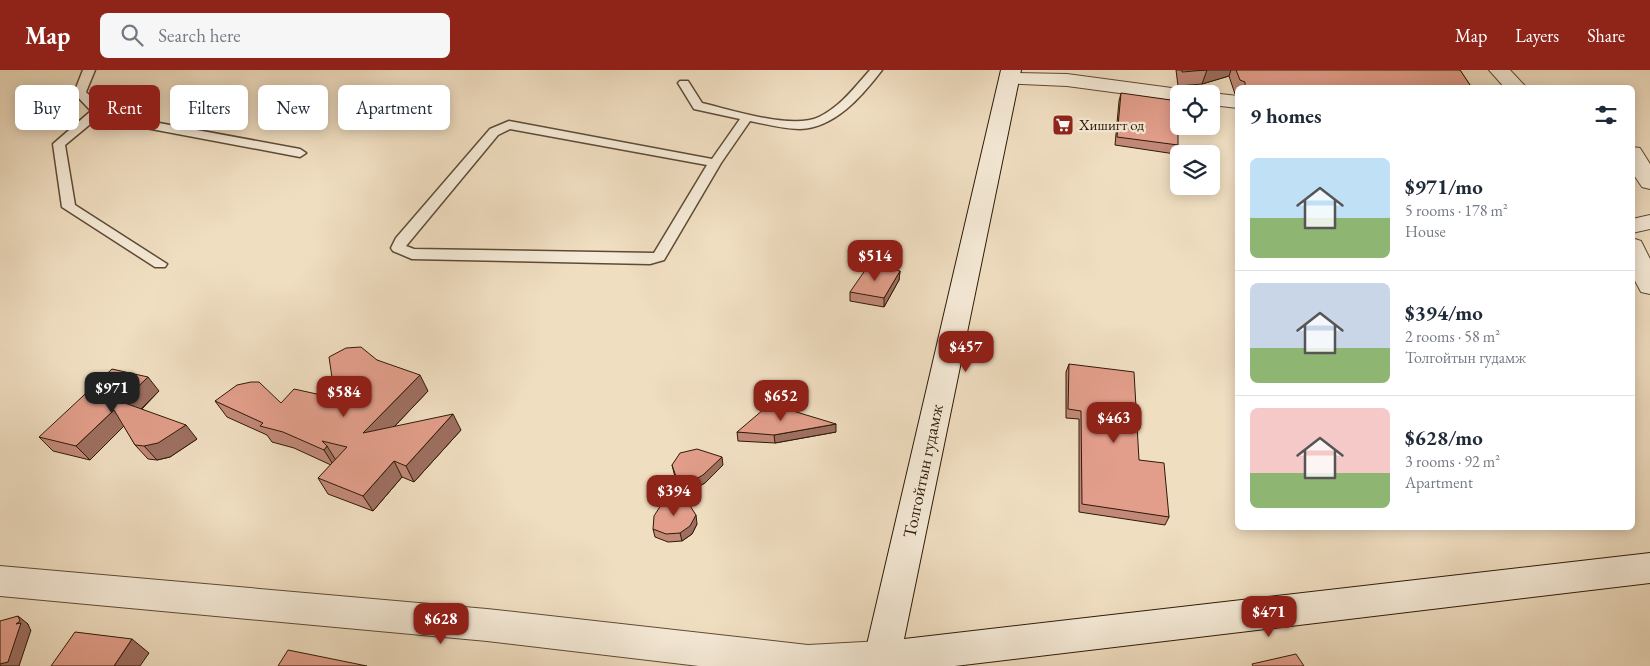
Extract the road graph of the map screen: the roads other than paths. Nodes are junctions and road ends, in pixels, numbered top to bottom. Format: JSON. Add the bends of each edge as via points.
{"nodes":[{"id":1,"x":89,"y":70,"type":"edge"},
{"id":2,"x":876,"y":70,"type":"edge"},
{"id":3,"x":1499,"y":70,"type":"edge"},
{"id":4,"x":1010,"y":74,"type":"edge"},
{"id":5,"x":1068,"y":75,"type":"edge"},
{"id":6,"x":684,"y":83,"type":"dead end"},
{"id":7,"x":1514,"y":85,"type":"edge"},
{"id":8,"x":1170,"y":93,"type":"edge"},
{"id":9,"x":1220,"y":100,"type":"edge"},
{"id":10,"x":89,"y":102,"type":"edge"},
{"id":11,"x":1235,"y":102,"type":"edge"},
{"id":12,"x":747,"y":117,"type":"junction"},
{"id":13,"x":89,"y":119,"type":"edge"},
{"id":14,"x":160,"y":127,"type":"edge"},
{"id":15,"x":300,"y":153,"type":"dead end"},
{"id":16,"x":1635,"y":157,"type":"edge"},
{"id":17,"x":715,"y":163,"type":"junction"},
{"id":18,"x":1650,"y":182,"type":"edge"},
{"id":19,"x":1650,"y":222,"type":"edge"},
{"id":20,"x":1635,"y":225,"type":"edge"},
{"id":21,"x":1635,"y":254,"type":"edge"},
{"id":22,"x":160,"y":264,"type":"dead end"},
{"id":23,"x":1650,"y":286,"type":"edge"},
{"id":24,"x":1650,"y":568,"type":"edge"},
{"id":25,"x":0,"y":581,"type":"edge"},
{"id":26,"x":881,"y":662,"type":"edge"}],
"edges":[{"from":1,"to":10,"type":"lane","via":[[80,93]]},
{"from":2,"to":12,"type":"lane","via":[[832,115],[819,122],[801,125]]},
{"from":3,"to":7,"type":"street"},
{"from":4,"to":5,"type":"street"},
{"from":4,"to":26,"type":"street","name":"Толгойтын гудамж"},
{"from":5,"to":8,"type":"street"},
{"from":6,"to":12,"type":"lane","via":[[698,106]]},
{"from":9,"to":11,"type":"street"},
{"from":12,"to":17,"type":"lane"},
{"from":13,"to":22,"type":"lane","via":[[59,144],[69,207]]},
{"from":14,"to":15,"type":"lane"},
{"from":16,"to":18,"type":"street"},
{"from":17,"to":17,"type":"lane","via":[[659,257],[412,254],[398,248],[438,197],[501,127],[509,125]]},
{"from":19,"to":20,"type":"street"},
{"from":21,"to":23,"type":"street"},
{"from":24,"to":26,"type":"street"},
{"from":25,"to":26,"type":"street","via":[[487,625],[808,662]]}]}
